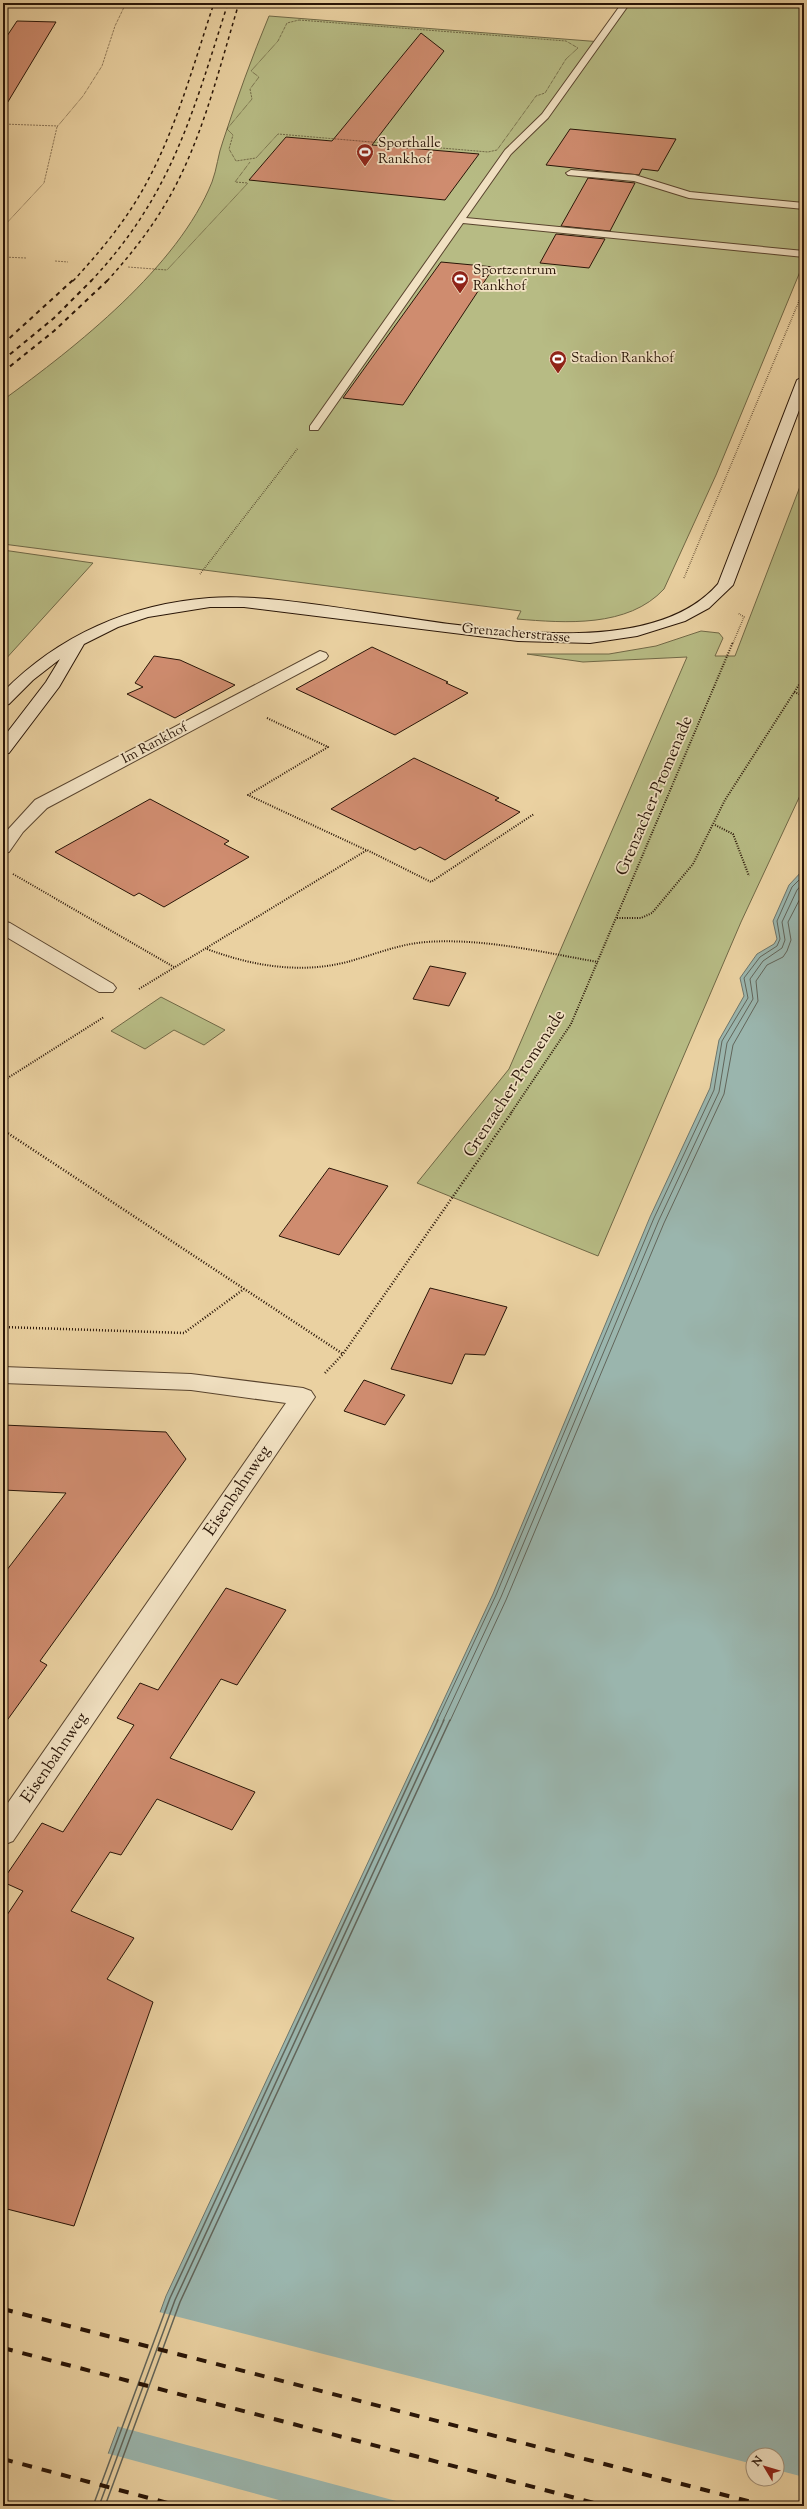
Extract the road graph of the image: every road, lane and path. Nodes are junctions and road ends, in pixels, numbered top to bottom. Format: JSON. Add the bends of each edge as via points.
{"nodes":[{"id":1,"x":7,"y":3,"type":"edge"},
{"id":2,"x":126,"y":3,"type":"edge"},
{"id":3,"x":626,"y":3,"type":"edge"},
{"id":4,"x":3,"y":8,"type":"edge"},
{"id":5,"x":3,"y":124,"type":"edge"},
{"id":6,"x":58,"y":126,"type":"junction"},
{"id":7,"x":250,"y":162,"type":"junction"},
{"id":8,"x":571,"y":173,"type":"dead end"},
{"id":9,"x":804,"y":206,"type":"edge"},
{"id":10,"x":459,"y":220,"type":"junction"},
{"id":11,"x":3,"y":227,"type":"edge"},
{"id":12,"x":804,"y":254,"type":"edge"},
{"id":13,"x":3,"y":258,"type":"edge"},
{"id":14,"x":26,"y":258,"type":"dead end"},
{"id":15,"x":55,"y":261,"type":"dead end"},
{"id":16,"x":68,"y":262,"type":"dead end"},
{"id":17,"x":128,"y":267,"type":"dead end"},
{"id":18,"x":804,"y":289,"type":"edge"},
{"id":19,"x":804,"y":380,"type":"edge"},
{"id":20,"x":314,"y":428,"type":"joint"},
{"id":21,"x":200,"y":574,"type":"dead end"},
{"id":22,"x":681,"y":585,"type":"dead end"},
{"id":23,"x":744,"y":617,"type":"dead end"},
{"id":24,"x":80,"y":638,"type":"junction"},
{"id":25,"x":320,"y":656,"type":"dead end"},
{"id":26,"x":804,"y":677,"type":"edge"},
{"id":27,"x":794,"y":692,"type":"junction"},
{"id":28,"x":804,"y":696,"type":"edge"},
{"id":29,"x":3,"y":701,"type":"edge"},
{"id":30,"x":235,"y":703,"type":"junction"},
{"id":31,"x":3,"y":749,"type":"edge"},
{"id":32,"x":534,"y":814,"type":"dead end"},
{"id":33,"x":715,"y":825,"type":"junction"},
{"id":34,"x":3,"y":848,"type":"edge"},
{"id":35,"x":367,"y":850,"type":"junction"},
{"id":36,"x":8,"y":873,"type":"dead end"},
{"id":37,"x":749,"y":876,"type":"dead end"},
{"id":38,"x":617,"y":918,"type":"junction"},
{"id":39,"x":3,"y":927,"type":"edge"},
{"id":40,"x":206,"y":948,"type":"junction"},
{"id":41,"x":598,"y":962,"type":"junction"},
{"id":42,"x":174,"y":967,"type":"junction"},
{"id":43,"x":106,"y":988,"type":"dead end"},
{"id":44,"x":136,"y":990,"type":"dead end"},
{"id":45,"x":108,"y":1013,"type":"dead end"},
{"id":46,"x":3,"y":1081,"type":"edge"},
{"id":47,"x":3,"y":1130,"type":"edge"},
{"id":48,"x":244,"y":1289,"type":"junction"},
{"id":49,"x":3,"y":1327,"type":"edge"},
{"id":50,"x":343,"y":1354,"type":"junction"},
{"id":51,"x":3,"y":1376,"type":"edge"},
{"id":52,"x":303,"y":1397,"type":"junction"},
{"id":53,"x":3,"y":1833,"type":"edge"}],
"edges":[{"from":1,"to":4,"type":"path"},
{"from":2,"to":6,"type":"path","via":[[115,26],[102,66],[83,96]]},
{"from":3,"to":10,"type":"lane","via":[[545,116],[508,152]]},
{"from":5,"to":6,"type":"path"},
{"from":6,"to":11,"type":"path","via":[[44,183]]},
{"from":7,"to":7,"type":"path","via":[[260,157],[278,134],[488,152],[497,150],[536,96],[546,93],[566,59],[578,48],[566,41],[539,38],[292,21],[284,26],[278,41],[251,71],[259,77],[250,89],[252,99],[227,127],[233,135],[229,149],[236,161]]},
{"from":7,"to":17,"type":"path","via":[[235,182],[248,183],[167,270]]},
{"from":8,"to":9,"type":"lane","via":[[635,178],[689,195]]},
{"from":10,"to":12,"type":"lane"},
{"from":10,"to":20,"type":"lane"},
{"from":13,"to":14,"type":"path"},
{"from":15,"to":16,"type":"path"},
{"from":18,"to":22,"type":"path"},
{"from":19,"to":24,"type":"main road","name":"Grenzacherstrasse","via":[[725,585],[715,597],[680,618],[629,633],[563,639],[516,636],[244,602],[208,603],[168,608],[136,616],[104,626]]},
{"from":20,"to":21,"type":"path"},
{"from":23,"to":38,"type":"path","name":"Grenzacher-Promenade"},
{"from":24,"to":29,"type":"main road","name":"Grenzacherstrasse","via":[[21,680]]},
{"from":24,"to":31,"type":"main road","via":[[53,684]]},
{"from":25,"to":30,"type":"main road","name":"Im Rankhof"},
{"from":26,"to":27,"type":"path"},
{"from":27,"to":28,"type":"path"},
{"from":27,"to":33,"type":"path","via":[[725,800]]},
{"from":30,"to":34,"type":"main road","name":"Im Rankhof","via":[[41,804],[17,828]]},
{"from":30,"to":35,"type":"path","via":[[328,747],[248,795]]},
{"from":32,"to":35,"type":"path","via":[[431,882]]},
{"from":33,"to":37,"type":"path","via":[[733,834]]},
{"from":33,"to":38,"type":"path","via":[[693,864],[652,913],[641,918]]},
{"from":35,"to":40,"type":"path"},
{"from":36,"to":42,"type":"path"},
{"from":38,"to":41,"type":"path","name":"Grenzacher-Promenade"},
{"from":39,"to":43,"type":"main road"},
{"from":40,"to":41,"type":"path","via":[[256,964],[296,968],[334,965],[387,949],[432,942],[466,941]]},
{"from":40,"to":42,"type":"path"},
{"from":41,"to":50,"type":"path","name":"Grenzacher-Promenade","via":[[571,1024]]},
{"from":42,"to":44,"type":"path"},
{"from":45,"to":46,"type":"path"},
{"from":47,"to":48,"type":"path"},
{"from":48,"to":49,"type":"path","via":[[184,1333]]},
{"from":48,"to":50,"type":"path"},
{"from":50,"to":52,"type":"path","name":"Grenzacher-Promenade"},
{"from":51,"to":52,"type":"main road","via":[[191,1382]]},
{"from":52,"to":53,"type":"main road","name":"Eisenbahnweg"}]}
